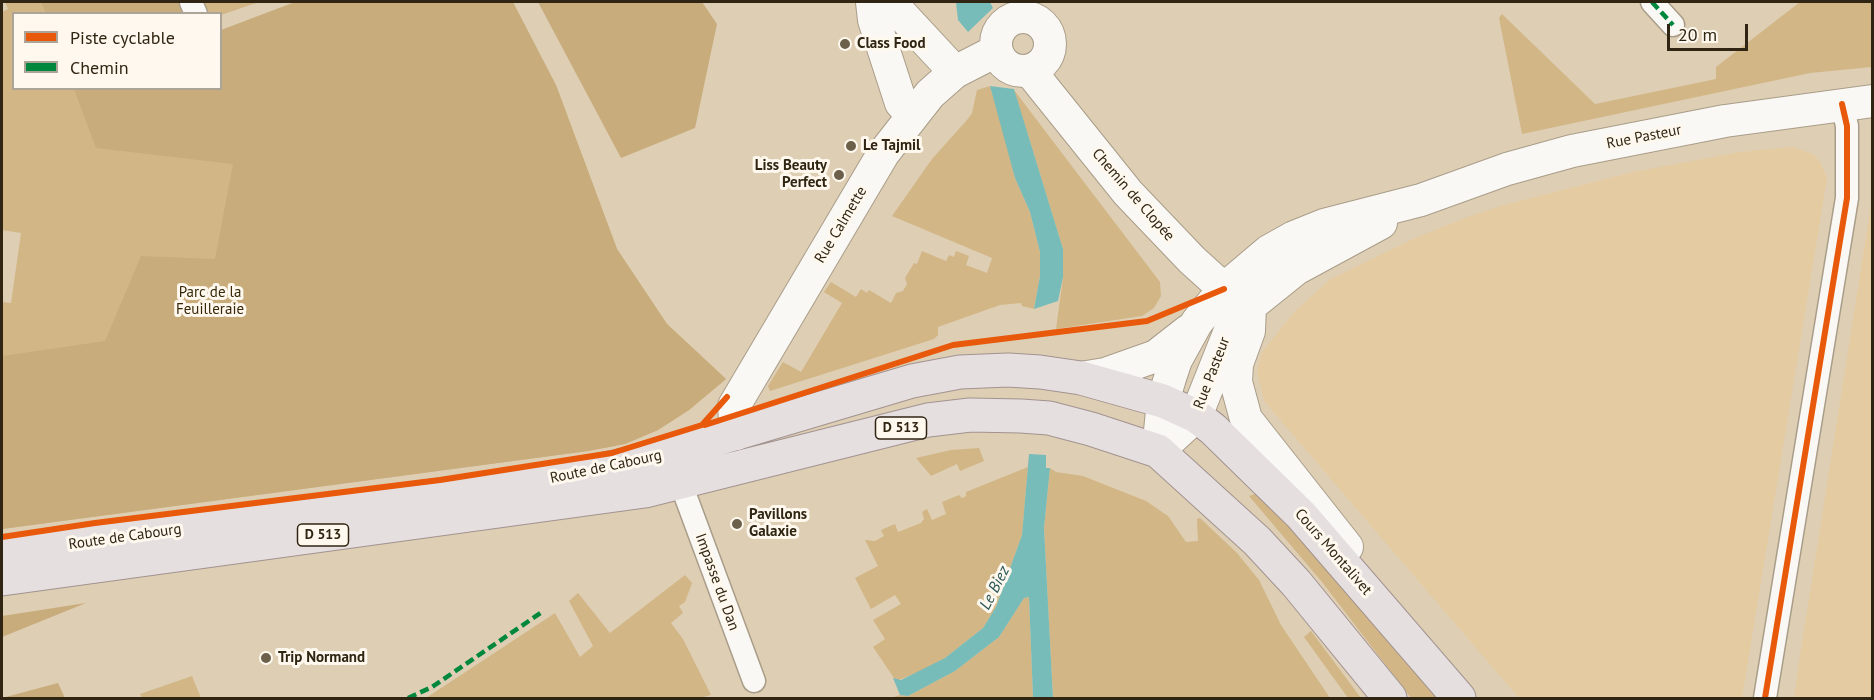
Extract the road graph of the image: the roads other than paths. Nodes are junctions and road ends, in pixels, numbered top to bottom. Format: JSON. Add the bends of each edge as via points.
{"nodes":[{"id":1,"x":872,"y":2,"type":"edge"},
{"id":2,"x":890,"y":2,"type":"edge"},
{"id":3,"x":1652,"y":2,"type":"edge"},
{"id":4,"x":1031,"y":9,"type":"edge"},
{"id":5,"x":1673,"y":25,"type":"dead end"},
{"id":6,"x":996,"y":51,"type":"junction"},
{"id":7,"x":1030,"y":71,"type":"junction"},
{"id":8,"x":955,"y":72,"type":"junction"},
{"id":9,"x":1857,"y":103,"type":"edge"},
{"id":10,"x":912,"y":115,"type":"junction"},
{"id":11,"x":1421,"y":200,"type":"junction"},
{"id":12,"x":1224,"y":289,"type":"junction"},
{"id":13,"x":1250,"y":305,"type":"junction"},
{"id":14,"x":1197,"y":322,"type":"junction"},
{"id":15,"x":1081,"y":378,"type":"junction"},
{"id":16,"x":1163,"y":401,"type":"junction"},
{"id":17,"x":1196,"y":416,"type":"junction"},
{"id":18,"x":736,"y":434,"type":"junction"},
{"id":19,"x":1158,"y":451,"type":"junction"},
{"id":20,"x":681,"y":484,"type":"junction"},
{"id":21,"x":2,"y":553,"type":"edge"},
{"id":22,"x":2,"y":579,"type":"edge"},
{"id":23,"x":1427,"y":660,"type":"junction"},
{"id":24,"x":754,"y":681,"type":"dead end"},
{"id":25,"x":1390,"y":699,"type":"edge"},
{"id":26,"x":1459,"y":699,"type":"edge"},
{"id":27,"x":1765,"y":699,"type":"edge"}],
"edges":[{"from":1,"to":10,"type":"main road","via":[[874,20],[901,103]]},
{"from":2,"to":8,"type":"main road"},
{"from":3,"to":5,"type":"street"},
{"from":4,"to":6,"type":"main road","via":[[999,31]]},
{"from":4,"to":7,"type":"main road","via":[[1050,36],[1051,48],[1040,66]]},
{"from":6,"to":7,"type":"main road","via":[[1009,68]]},
{"from":6,"to":8,"type":"main road","name":"Rue Calmette"},
{"from":7,"to":12,"type":"main road","name":"Chemin de Clopée","via":[[1128,193]]},
{"from":8,"to":10,"type":"main road","name":"Rue Calmette"},
{"from":9,"to":11,"type":"main road","name":"Rue Pasteur","via":[[1725,121],[1572,151]]},
{"from":9,"to":27,"type":"street","via":[[1847,126],[1847,198]]},
{"from":10,"to":18,"type":"main road","name":"Rue Calmette","via":[[882,154],[734,406]]},
{"from":11,"to":12,"type":"main road","name":"Rue Pasteur","via":[[1294,237],[1269,251]]},
{"from":11,"to":13,"type":"main road","name":"Rue Pasteur","via":[[1296,269]]},
{"from":12,"to":13,"type":"main road","name":"Chemin de Clopée"},
{"from":12,"to":14,"type":"main road","name":"Rue Pasteur"},
{"from":13,"to":17,"type":"main road","name":"Rue Pasteur","via":[[1235,318],[1229,330]]},
{"from":13,"to":23,"type":"main road","via":[[1249,331],[1237,364],[1236,382],[1246,419],[1414,630]]},
{"from":14,"to":15,"type":"main road","via":[[1156,356]]},
{"from":14,"to":16,"type":"main road","name":"Rue Pasteur","via":[[1176,360]]},
{"from":15,"to":16,"type":"main road","name":"Route de Cabourg","number":"D 513"},
{"from":15,"to":18,"type":"main road","name":"Route de Cabourg","number":"D 513","via":[[1008,370],[942,374]]},
{"from":16,"to":17,"type":"main road","name":"Route de Cabourg","number":"D 513"},
{"from":16,"to":19,"type":"main road","name":"Rue Pasteur"},
{"from":17,"to":19,"type":"main road","name":"Rue Pasteur"},
{"from":17,"to":23,"type":"main road","name":"Cours Montalivet","number":"D 513","via":[[1256,468],[1301,515]]},
{"from":18,"to":21,"type":"main road","name":"Route de Cabourg","number":"D 513","via":[[560,479]]},
{"from":19,"to":20,"type":"main road","name":"Route de Cabourg","number":"D 513","via":[[1049,418],[970,414],[928,420]]},
{"from":19,"to":25,"type":"main road","number":"D 513","via":[[1257,542]]},
{"from":20,"to":22,"type":"main road","name":"Route de Cabourg","number":"D 513"},
{"from":20,"to":24,"type":"street","name":"Impasse du Dan"},
{"from":23,"to":26,"type":"main road","name":"Cours Montalivet","number":"D 513"}]}
